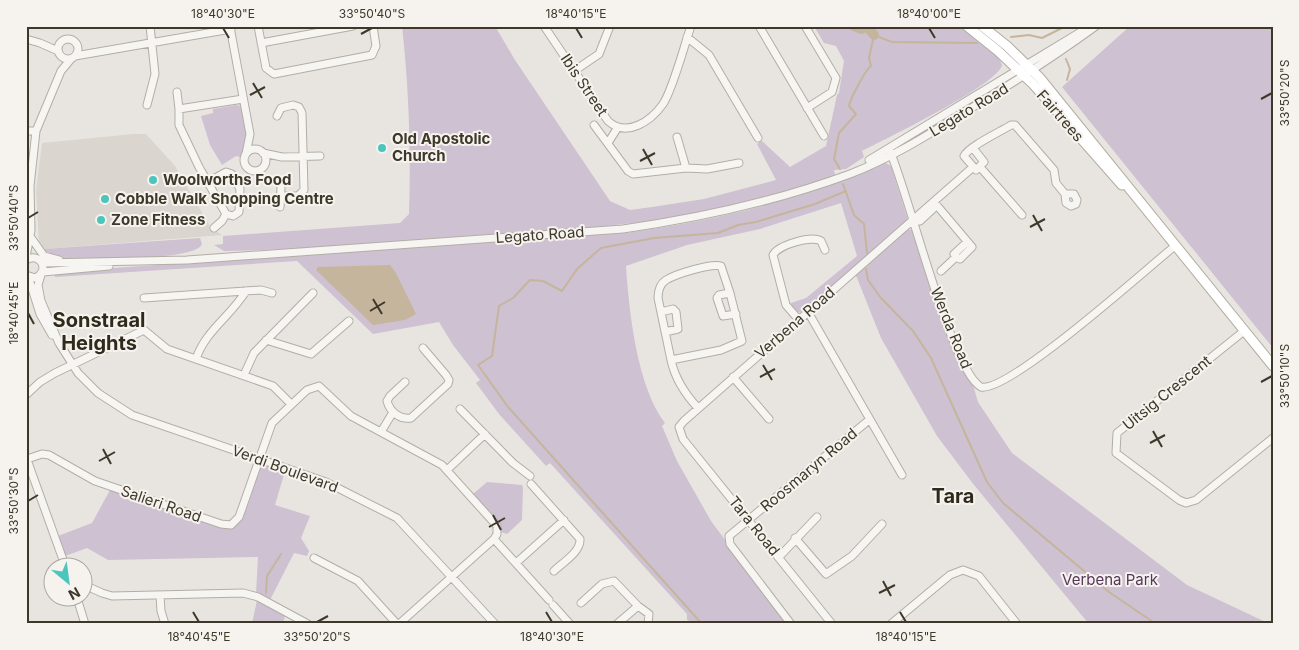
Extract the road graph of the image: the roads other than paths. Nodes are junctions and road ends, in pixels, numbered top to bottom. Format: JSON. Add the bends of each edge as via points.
{"nodes":[{"id":1,"x":150,"y":26,"type":"edge"},
{"id":2,"x":258,"y":26,"type":"edge"},
{"id":3,"x":353,"y":26,"type":"edge"},
{"id":4,"x":373,"y":26,"type":"edge"},
{"id":5,"x":544,"y":26,"type":"edge"},
{"id":6,"x":610,"y":26,"type":"edge"},
{"id":7,"x":691,"y":26,"type":"edge"},
{"id":8,"x":759,"y":26,"type":"edge"},
{"id":9,"x":805,"y":26,"type":"edge"},
{"id":10,"x":968,"y":26,"type":"edge"},
{"id":11,"x":982,"y":26,"type":"edge"},
{"id":12,"x":1090,"y":26,"type":"edge"},
{"id":13,"x":1096,"y":26,"type":"edge"},
{"id":14,"x":230,"y":28,"type":"edge"},
{"id":15,"x":687,"y":37,"type":"junction"},
{"id":16,"x":26,"y":39,"type":"edge"},
{"id":17,"x":61,"y":41,"type":"junction"},
{"id":18,"x":40,"y":42,"type":"junction"},
{"id":19,"x":261,"y":43,"type":"junction"},
{"id":20,"x":153,"y":44,"type":"junction"},
{"id":21,"x":77,"y":45,"type":"junction"},
{"id":22,"x":59,"y":54,"type":"junction"},
{"id":23,"x":94,"y":54,"type":"junction"},
{"id":24,"x":73,"y":57,"type":"junction"},
{"id":25,"x":1026,"y":64,"type":"junction"},
{"id":26,"x":1018,"y":69,"type":"junction"},
{"id":27,"x":61,"y":71,"type":"junction"},
{"id":28,"x":574,"y":71,"type":"junction"},
{"id":29,"x":1033,"y":71,"type":"junction"},
{"id":30,"x":1025,"y":76,"type":"junction"},
{"id":31,"x":177,"y":92,"type":"dead end"},
{"id":32,"x":243,"y":99,"type":"junction"},
{"id":33,"x":147,"y":105,"type":"dead end"},
{"id":34,"x":807,"y":108,"type":"junction"},
{"id":35,"x":179,"y":109,"type":"junction"},
{"id":36,"x":277,"y":116,"type":"dead end"},
{"id":37,"x":594,"y":125,"type":"dead end"},
{"id":38,"x":618,"y":127,"type":"junction"},
{"id":39,"x":26,"y":131,"type":"edge"},
{"id":40,"x":36,"y":131,"type":"junction"},
{"id":41,"x":250,"y":134,"type":"junction"},
{"id":42,"x":824,"y":136,"type":"dead end"},
{"id":43,"x":677,"y":137,"type":"dead end"},
{"id":44,"x":758,"y":138,"type":"dead end"},
{"id":45,"x":608,"y":143,"type":"junction"},
{"id":46,"x":973,"y":148,"type":"junction"},
{"id":47,"x":261,"y":151,"type":"junction"},
{"id":48,"x":890,"y":152,"type":"junction"},
{"id":49,"x":246,"y":154,"type":"junction"},
{"id":50,"x":320,"y":156,"type":"dead end"},
{"id":51,"x":282,"y":157,"type":"junction"},
{"id":52,"x":303,"y":157,"type":"junction"},
{"id":53,"x":739,"y":163,"type":"dead end"},
{"id":54,"x":264,"y":164,"type":"junction"},
{"id":55,"x":980,"y":167,"type":"junction"},
{"id":56,"x":686,"y":168,"type":"junction"},
{"id":57,"x":972,"y":168,"type":"junction"},
{"id":58,"x":29,"y":179,"type":"edge"},
{"id":59,"x":208,"y":182,"type":"junction"},
{"id":60,"x":281,"y":187,"type":"dead end"},
{"id":61,"x":1065,"y":194,"type":"dead end"},
{"id":62,"x":281,"y":196,"type":"junction"},
{"id":63,"x":933,"y":202,"type":"junction"},
{"id":64,"x":280,"y":207,"type":"dead end"},
{"id":65,"x":1147,"y":212,"type":"junction"},
{"id":66,"x":226,"y":214,"type":"junction"},
{"id":67,"x":1022,"y":215,"type":"dead end"},
{"id":68,"x":913,"y":221,"type":"junction"},
{"id":69,"x":214,"y":228,"type":"dead end"},
{"id":70,"x":31,"y":230,"type":"junction"},
{"id":71,"x":32,"y":238,"type":"junction"},
{"id":72,"x":1175,"y":246,"type":"junction"},
{"id":73,"x":825,"y":250,"type":"dead end"},
{"id":74,"x":26,"y":258,"type":"edge"},
{"id":75,"x":40,"y":260,"type":"junction"},
{"id":76,"x":83,"y":262,"type":"junction"},
{"id":77,"x":124,"y":263,"type":"junction"},
{"id":78,"x":941,"y":271,"type":"dead end"},
{"id":79,"x":42,"y":273,"type":"junction"},
{"id":80,"x":27,"y":276,"type":"edge"},
{"id":81,"x":246,"y":291,"type":"junction"},
{"id":82,"x":730,"y":292,"type":"junction"},
{"id":83,"x":272,"y":293,"type":"dead end"},
{"id":84,"x":313,"y":293,"type":"dead end"},
{"id":85,"x":144,"y":298,"type":"dead end"},
{"id":86,"x":661,"y":312,"type":"junction"},
{"id":87,"x":808,"y":312,"type":"junction"},
{"id":88,"x":736,"y":314,"type":"junction"},
{"id":89,"x":799,"y":320,"type":"junction"},
{"id":90,"x":349,"y":321,"type":"dead end"},
{"id":91,"x":1244,"y":331,"type":"junction"},
{"id":92,"x":665,"y":332,"type":"junction"},
{"id":93,"x":266,"y":340,"type":"junction"},
{"id":94,"x":59,"y":343,"type":"junction"},
{"id":95,"x":423,"y":348,"type":"dead end"},
{"id":96,"x":196,"y":359,"type":"junction"},
{"id":97,"x":671,"y":360,"type":"junction"},
{"id":98,"x":72,"y":364,"type":"junction"},
{"id":99,"x":1273,"y":366,"type":"edge"},
{"id":100,"x":244,"y":375,"type":"junction"},
{"id":101,"x":733,"y":377,"type":"junction"},
{"id":102,"x":405,"y":382,"type":"dead end"},
{"id":103,"x":26,"y":395,"type":"edge"},
{"id":104,"x":291,"y":404,"type":"junction"},
{"id":105,"x":698,"y":408,"type":"junction"},
{"id":106,"x":460,"y":409,"type":"dead end"},
{"id":107,"x":393,"y":412,"type":"junction"},
{"id":108,"x":769,"y":419,"type":"dead end"},
{"id":109,"x":869,"y":420,"type":"junction"},
{"id":110,"x":679,"y":428,"type":"joint"},
{"id":111,"x":382,"y":432,"type":"junction"},
{"id":112,"x":485,"y":434,"type":"junction"},
{"id":113,"x":1273,"y":438,"type":"edge"},
{"id":114,"x":27,"y":458,"type":"edge"},
{"id":115,"x":259,"y":459,"type":"junction"},
{"id":116,"x":447,"y":470,"type":"junction"},
{"id":117,"x":902,"y":475,"type":"dead end"},
{"id":118,"x":530,"y":476,"type":"dead end"},
{"id":119,"x":531,"y":484,"type":"dead end"},
{"id":120,"x":817,"y":517,"type":"dead end"},
{"id":121,"x":564,"y":520,"type":"junction"},
{"id":122,"x":749,"y":520,"type":"junction"},
{"id":123,"x":882,"y":524,"type":"dead end"},
{"id":124,"x":795,"y":538,"type":"junction"},
{"id":125,"x":494,"y":539,"type":"junction"},
{"id":126,"x":779,"y":557,"type":"junction"},
{"id":127,"x":62,"y":558,"type":"edge"},
{"id":128,"x":314,"y":558,"type":"dead end"},
{"id":129,"x":516,"y":564,"type":"junction"},
{"id":130,"x":554,"y":571,"type":"dead end"},
{"id":131,"x":452,"y":576,"type":"junction"},
{"id":132,"x":92,"y":588,"type":"edge"},
{"id":133,"x":160,"y":595,"type":"junction"},
{"id":134,"x":581,"y":603,"type":"dead end"},
{"id":135,"x":638,"y":606,"type":"junction"},
{"id":136,"x":80,"y":608,"type":"edge"},
{"id":137,"x":85,"y":624,"type":"edge"},
{"id":138,"x":165,"y":624,"type":"edge"},
{"id":139,"x":308,"y":624,"type":"edge"},
{"id":140,"x":398,"y":624,"type":"edge"},
{"id":141,"x":495,"y":624,"type":"edge"},
{"id":142,"x":570,"y":624,"type":"edge"},
{"id":143,"x":617,"y":624,"type":"edge"},
{"id":144,"x":648,"y":624,"type":"edge"},
{"id":145,"x":791,"y":624,"type":"edge"},
{"id":146,"x":832,"y":624,"type":"edge"},
{"id":147,"x":891,"y":624,"type":"edge"},
{"id":148,"x":1017,"y":624,"type":"edge"}],
"edges":[{"from":1,"to":20,"type":"street"},
{"from":2,"to":19,"type":"street"},
{"from":3,"to":19,"type":"street"},
{"from":4,"to":19,"type":"street","via":[[376,46],[372,55],[274,74],[266,68]]},
{"from":5,"to":28,"type":"street","name":"Ibis Street"},
{"from":6,"to":28,"type":"street","via":[[599,54]]},
{"from":7,"to":15,"type":"street","name":"Ibis Street"},
{"from":8,"to":34,"type":"street"},
{"from":9,"to":34,"type":"street","via":[[836,78],[832,92]]},
{"from":10,"to":26,"type":"main road","name":"Fairtrees"},
{"from":11,"to":25,"type":"main road","name":"Fairtrees"},
{"from":12,"to":25,"type":"street","name":"Legato Road"},
{"from":13,"to":29,"type":"street","name":"Legato Road"},
{"from":14,"to":20,"type":"street"},
{"from":14,"to":32,"type":"street"},
{"from":15,"to":38,"type":"street","name":"Ibis Street","via":[[663,104],[640,125]]},
{"from":15,"to":44,"type":"street","via":[[709,55]]},
{"from":16,"to":18,"type":"street"},
{"from":17,"to":18,"type":"street"},
{"from":17,"to":21,"type":"street","via":[[70,39]]},
{"from":17,"to":22,"type":"street"},
{"from":18,"to":22,"type":"street"},
{"from":20,"to":23,"type":"street"},
{"from":20,"to":33,"type":"street","via":[[155,74]]},
{"from":21,"to":23,"type":"street"},
{"from":21,"to":24,"type":"street"},
{"from":22,"to":24,"type":"street","via":[[65,59]]},
{"from":22,"to":27,"type":"street"},
{"from":23,"to":24,"type":"street"},
{"from":24,"to":27,"type":"street"},
{"from":25,"to":26,"type":"street","name":"Legato Road"},
{"from":25,"to":29,"type":"main road","name":"Fairtrees"},
{"from":26,"to":30,"type":"main road","name":"Fairtrees"},
{"from":26,"to":48,"type":"street","name":"Legato Road"},
{"from":27,"to":40,"type":"street"},
{"from":28,"to":38,"type":"street","name":"Ibis Street","via":[[608,121]]},
{"from":29,"to":30,"type":"street","name":"Legato Road"},
{"from":29,"to":65,"type":"main road","name":"Fairtrees","via":[[1114,167]]},
{"from":30,"to":48,"type":"street","name":"Legato Road"},
{"from":30,"to":65,"type":"main road","name":"Fairtrees"},
{"from":31,"to":35,"type":"street"},
{"from":32,"to":35,"type":"street"},
{"from":32,"to":41,"type":"street"},
{"from":34,"to":42,"type":"street"},
{"from":35,"to":59,"type":"street","via":[[179,125]]},
{"from":36,"to":52,"type":"street","via":[[283,107],[293,105],[300,109]]},
{"from":37,"to":45,"type":"street"},
{"from":38,"to":45,"type":"street"},
{"from":39,"to":40,"type":"street"},
{"from":40,"to":58,"type":"street"},
{"from":41,"to":47,"type":"street"},
{"from":41,"to":49,"type":"street"},
{"from":43,"to":56,"type":"street"},
{"from":45,"to":56,"type":"street","via":[[633,174]]},
{"from":46,"to":55,"type":"street","via":[[983,162]]},
{"from":46,"to":57,"type":"street","via":[[964,155]]},
{"from":46,"to":61,"type":"street","via":[[1015,125],[1054,170],[1056,183]]},
{"from":47,"to":49,"type":"street","via":[[250,150]]},
{"from":47,"to":51,"type":"street"},
{"from":47,"to":54,"type":"street","via":[[265,157]]},
{"from":48,"to":68,"type":"street","name":"Werda Road"},
{"from":48,"to":77,"type":"street","name":"Legato Road","via":[[834,180],[735,209],[679,221],[623,229]]},
{"from":49,"to":54,"type":"street","via":[[244,160],[248,168],[257,170]]},
{"from":50,"to":52,"type":"street"},
{"from":51,"to":52,"type":"street"},
{"from":51,"to":54,"type":"street"},
{"from":52,"to":62,"type":"street","via":[[303,193]]},
{"from":53,"to":56,"type":"street","via":[[708,169]]},
{"from":55,"to":57,"type":"street"},
{"from":55,"to":67,"type":"street"},
{"from":57,"to":63,"type":"street","name":"Verbena Road"},
{"from":58,"to":70,"type":"street"},
{"from":59,"to":66,"type":"street"},
{"from":59,"to":66,"type":"street","via":[[226,172],[234,176],[240,189],[240,210],[233,216]]},
{"from":60,"to":62,"type":"street"},
{"from":62,"to":64,"type":"street"},
{"from":63,"to":68,"type":"street","name":"Verbena Road"},
{"from":63,"to":78,"type":"street","via":[[972,248]]},
{"from":65,"to":72,"type":"main road","name":"Fairtrees"},
{"from":66,"to":69,"type":"street"},
{"from":68,"to":72,"type":"street","name":"Werda Road","via":[[954,344],[973,380],[984,388],[994,386],[1034,362]]},
{"from":68,"to":87,"type":"street","name":"Verbena Road"},
{"from":70,"to":71,"type":"street"},
{"from":70,"to":74,"type":"street"},
{"from":71,"to":75,"type":"street"},
{"from":71,"to":76,"type":"street","via":[[47,258]]},
{"from":72,"to":91,"type":"main road","name":"Fairtrees"},
{"from":73,"to":89,"type":"street","via":[[821,241],[812,238],[779,248],[773,255],[786,305]]},
{"from":74,"to":75,"type":"street","name":"Legato Road"},
{"from":75,"to":76,"type":"street","name":"Legato Road"},
{"from":75,"to":79,"type":"street","name":"Verdi Boulevard"},
{"from":76,"to":77,"type":"street","name":"Legato Road"},
{"from":77,"to":79,"type":"street","name":"Legato Road"},
{"from":79,"to":80,"type":"street","name":"Legato Road","via":[[35,278]]},
{"from":79,"to":94,"type":"street","name":"Verdi Boulevard","via":[[38,285],[41,301]]},
{"from":80,"to":94,"type":"street","name":"Verdi Boulevard","via":[[40,314]]},
{"from":81,"to":83,"type":"street"},
{"from":81,"to":85,"type":"street"},
{"from":81,"to":96,"type":"street","via":[[205,339]]},
{"from":82,"to":86,"type":"street","via":[[720,266],[693,270],[661,285],[658,298]]},
{"from":82,"to":88,"type":"street"},
{"from":82,"to":88,"type":"street","via":[[717,298],[723,316]]},
{"from":84,"to":93,"type":"street"},
{"from":86,"to":92,"type":"street"},
{"from":86,"to":92,"type":"street","via":[[673,309],[676,312],[678,329]]},
{"from":87,"to":89,"type":"street","name":"Verbena Road"},
{"from":87,"to":109,"type":"street"},
{"from":88,"to":97,"type":"street","via":[[743,339],[740,344]]},
{"from":89,"to":101,"type":"street","name":"Verbena Road"},
{"from":90,"to":93,"type":"street","via":[[311,354]]},
{"from":91,"to":99,"type":"main road","name":"Fairtrees"},
{"from":91,"to":113,"type":"street","name":"Uitsig Crescent","via":[[1117,433],[1116,453],[1179,500],[1189,503]]},
{"from":92,"to":97,"type":"street"},
{"from":93,"to":100,"type":"street","via":[[252,356]]},
{"from":94,"to":98,"type":"street","name":"Verdi Boulevard"},
{"from":95,"to":107,"type":"street","via":[[446,375],[448,384],[411,418],[403,418]]},
{"from":96,"to":98,"type":"street","via":[[160,346],[144,330]]},
{"from":96,"to":100,"type":"street"},
{"from":97,"to":105,"type":"street","via":[[681,385]]},
{"from":98,"to":103,"type":"street","via":[[47,377]]},
{"from":98,"to":115,"type":"street","name":"Verdi Boulevard","via":[[98,393],[132,415]]},
{"from":100,"to":104,"type":"street","via":[[273,386]]},
{"from":101,"to":105,"type":"street","name":"Verbena Road"},
{"from":101,"to":108,"type":"street"},
{"from":102,"to":107,"type":"street","via":[[388,398]]},
{"from":104,"to":111,"type":"street","name":"Salieri Road","via":[[311,387],[319,386],[348,414]]},
{"from":104,"to":115,"type":"street","name":"Salieri Road","via":[[270,426]]},
{"from":105,"to":110,"type":"street","name":"Verbena Road"},
{"from":106,"to":112,"type":"street"},
{"from":107,"to":111,"type":"street"},
{"from":109,"to":117,"type":"street"},
{"from":109,"to":122,"type":"street","name":"Roosmaryn Road"},
{"from":110,"to":122,"type":"street","name":"Tara Road","via":[[683,439]]},
{"from":111,"to":116,"type":"street"},
{"from":112,"to":116,"type":"street"},
{"from":112,"to":118,"type":"street"},
{"from":114,"to":115,"type":"street","name":"Salieri Road","via":[[49,455],[94,481],[227,525],[238,520]]},
{"from":114,"to":127,"type":"street"},
{"from":115,"to":131,"type":"street","name":"Verdi Boulevard","via":[[326,482],[397,518]]},
{"from":116,"to":125,"type":"street","via":[[496,524],[498,531]]},
{"from":119,"to":121,"type":"street"},
{"from":120,"to":124,"type":"street"},
{"from":121,"to":129,"type":"street"},
{"from":121,"to":130,"type":"street","via":[[579,537],[580,544]]},
{"from":122,"to":126,"type":"street","name":"Tara Road"},
{"from":122,"to":145,"type":"street","name":"Roosmaryn Road","via":[[731,534],[729,540]]},
{"from":123,"to":124,"type":"street","via":[[852,556],[826,574]]},
{"from":124,"to":126,"type":"street"},
{"from":125,"to":129,"type":"street"},
{"from":125,"to":131,"type":"street"},
{"from":126,"to":146,"type":"street","name":"Tara Road"},
{"from":128,"to":140,"type":"street","via":[[358,581]]},
{"from":129,"to":142,"type":"street"},
{"from":131,"to":140,"type":"street"},
{"from":131,"to":141,"type":"street","name":"Verdi Boulevard"},
{"from":132,"to":133,"type":"street","via":[[109,595]]},
{"from":133,"to":138,"type":"street"},
{"from":133,"to":139,"type":"street","via":[[248,594]]},
{"from":134,"to":135,"type":"street","via":[[602,584],[612,581],[620,585]]},
{"from":135,"to":143,"type":"street"},
{"from":135,"to":144,"type":"street","via":[[648,614]]},
{"from":136,"to":137,"type":"street"},
{"from":147,"to":148,"type":"street","via":[[950,575],[963,570],[979,576]]}]}
